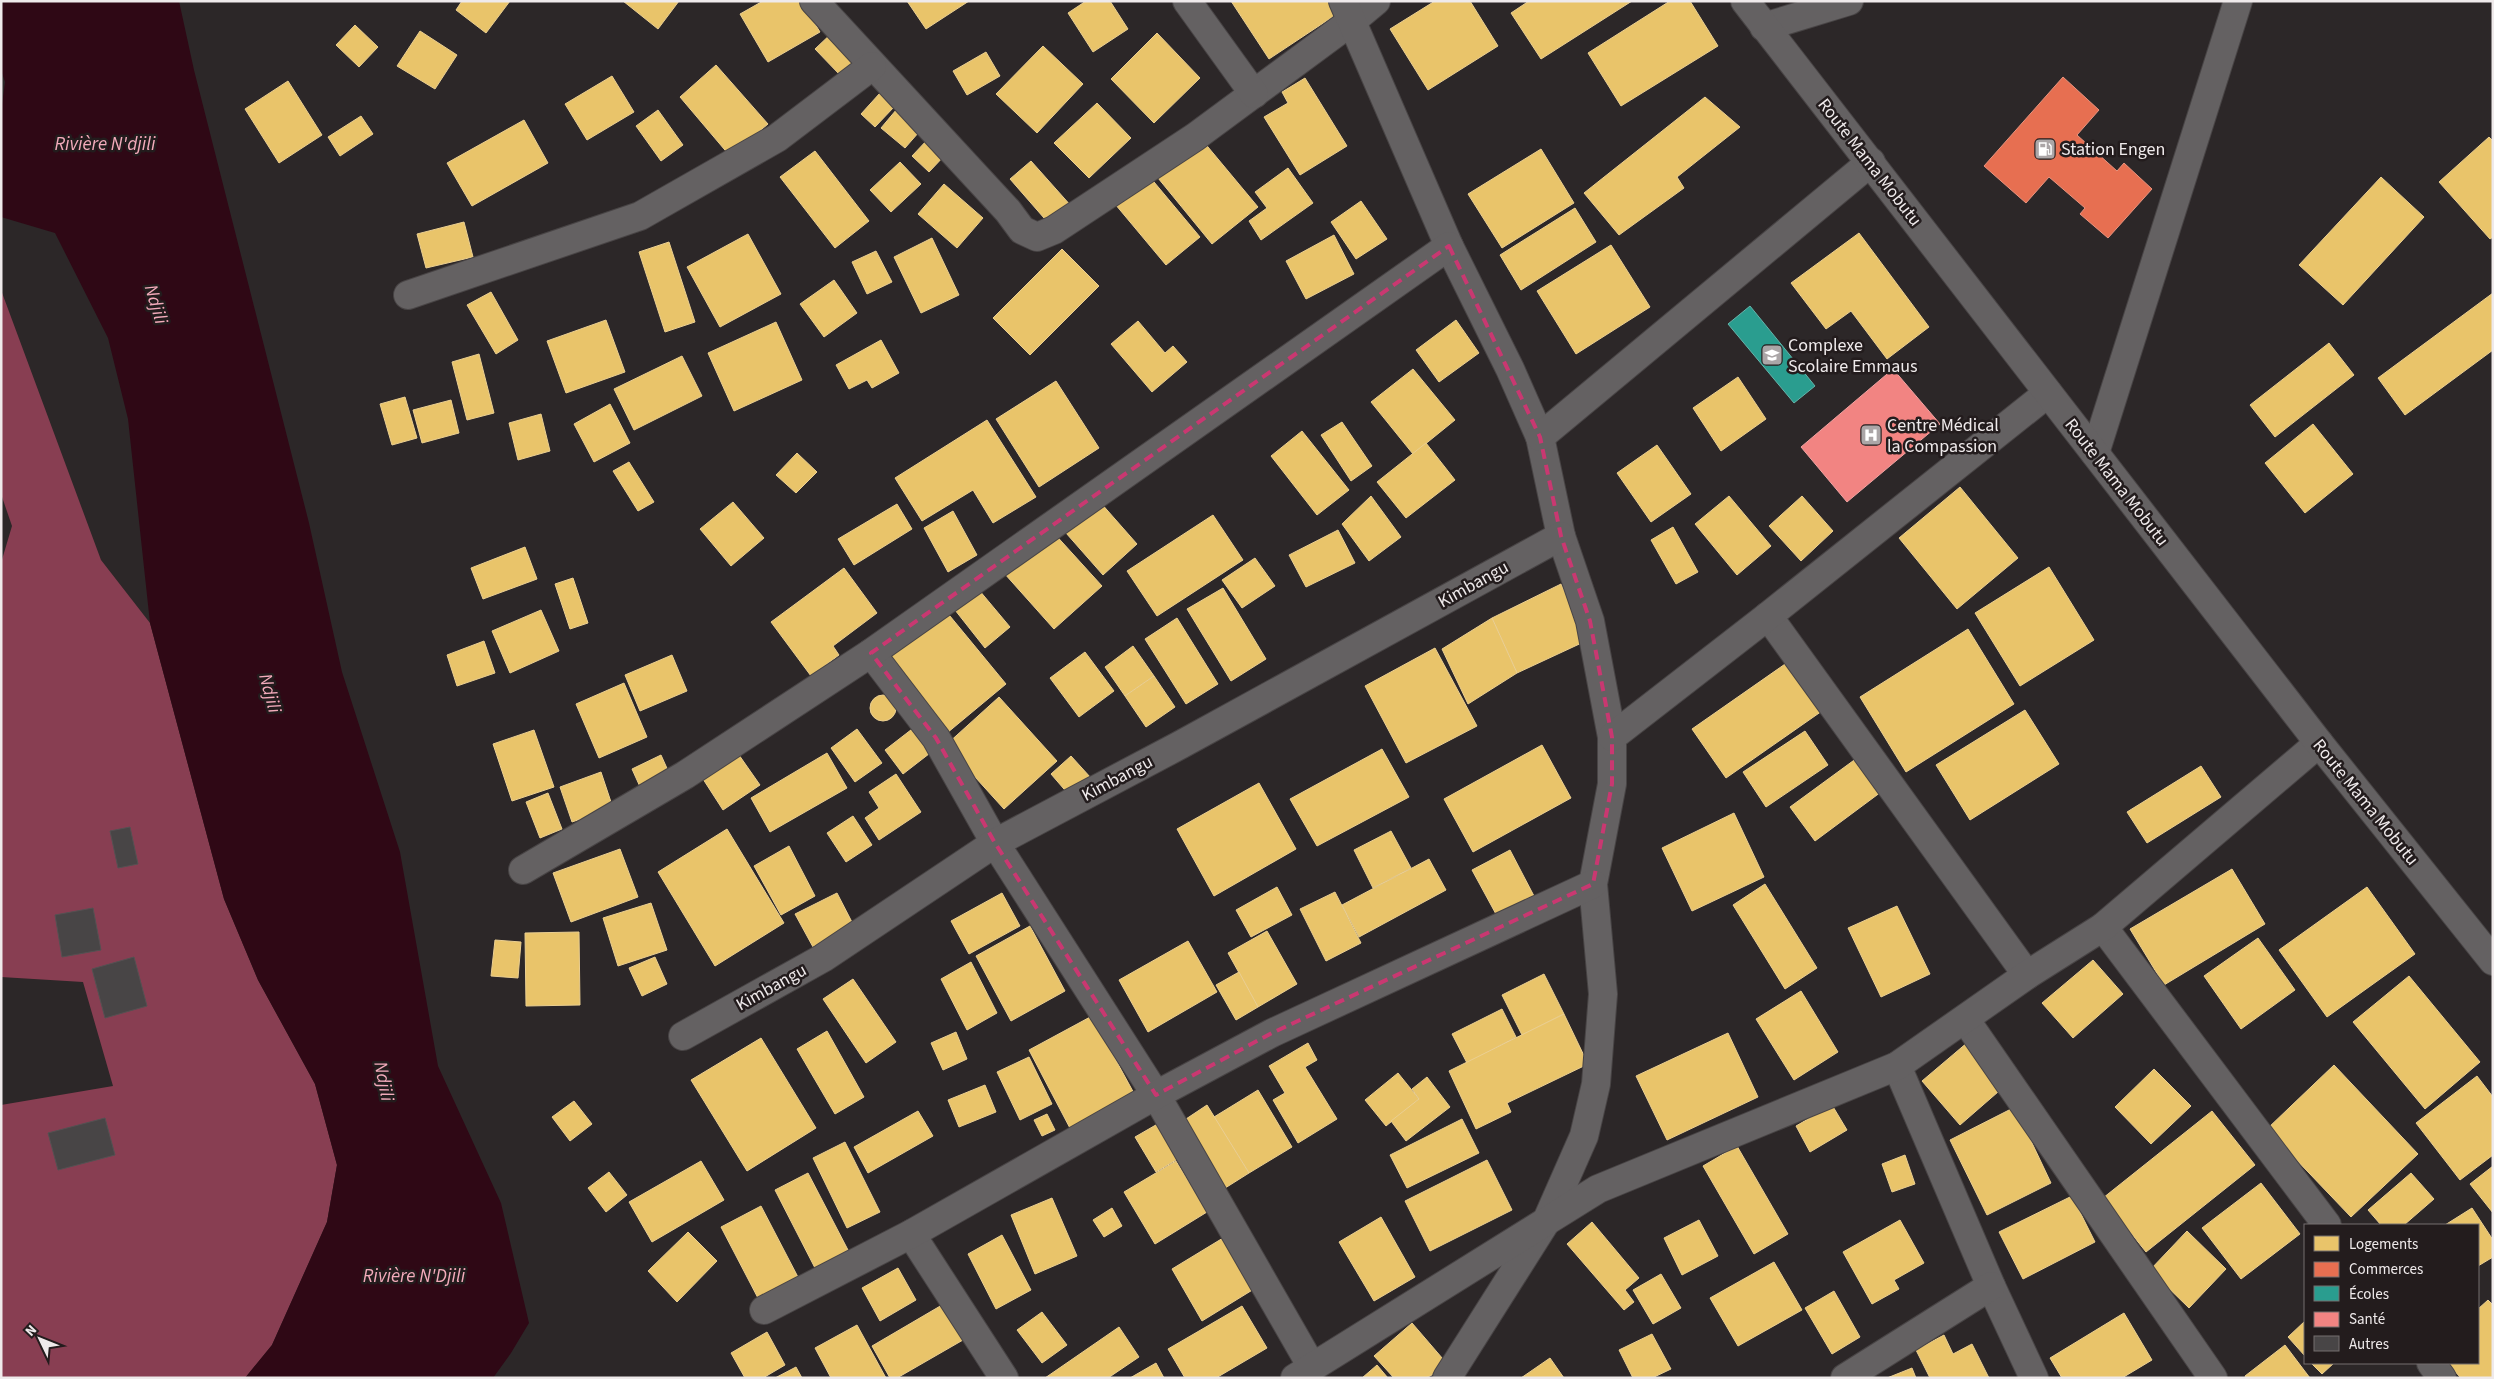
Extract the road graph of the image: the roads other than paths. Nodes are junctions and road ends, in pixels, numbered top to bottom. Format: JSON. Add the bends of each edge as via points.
{"nodes":[{"id":1,"x":814,"y":1,"type":"edge"},
{"id":2,"x":1187,"y":1,"type":"edge"},
{"id":3,"x":1376,"y":1,"type":"edge"},
{"id":4,"x":1745,"y":1,"type":"edge"},
{"id":5,"x":1849,"y":1,"type":"edge"},
{"id":6,"x":2238,"y":1,"type":"edge"},
{"id":7,"x":1347,"y":11,"type":"edge"},
{"id":8,"x":1764,"y":27,"type":"junction"},
{"id":9,"x":872,"y":66,"type":"junction"},
{"id":10,"x":1254,"y":94,"type":"junction"},
{"id":11,"x":1871,"y":162,"type":"junction"},
{"id":12,"x":1449,"y":246,"type":"junction"},
{"id":13,"x":408,"y":295,"type":"dead end"},
{"id":14,"x":2048,"y":393,"type":"junction"},
{"id":15,"x":1540,"y":437,"type":"junction"},
{"id":16,"x":2095,"y":453,"type":"junction"},
{"id":17,"x":1561,"y":536,"type":"junction"},
{"id":18,"x":1768,"y":616,"type":"junction"},
{"id":19,"x":871,"y":653,"type":"junction"},
{"id":20,"x":1612,"y":736,"type":"junction"},
{"id":21,"x":2319,"y":743,"type":"junction"},
{"id":22,"x":994,"y":843,"type":"junction"},
{"id":23,"x":523,"y":870,"type":"dead end"},
{"id":24,"x":1592,"y":884,"type":"junction"},
{"id":25,"x":2103,"y":927,"type":"junction"},
{"id":26,"x":2493,"y":960,"type":"edge"},
{"id":27,"x":2027,"y":975,"type":"junction"},
{"id":28,"x":1965,"y":1018,"type":"junction"},
{"id":29,"x":683,"y":1036,"type":"dead end"},
{"id":30,"x":1897,"y":1066,"type":"junction"},
{"id":31,"x":1156,"y":1095,"type":"junction"},
{"id":32,"x":1547,"y":1220,"type":"junction"},
{"id":33,"x":2326,"y":1224,"type":"edge"},
{"id":34,"x":911,"y":1234,"type":"junction"},
{"id":35,"x":1991,"y":1286,"type":"junction"},
{"id":36,"x":764,"y":1310,"type":"dead end"},
{"id":37,"x":2432,"y":1364,"type":"edge"},
{"id":38,"x":1304,"y":1373,"type":"edge"},
{"id":39,"x":1004,"y":1378,"type":"edge"},
{"id":40,"x":1446,"y":1378,"type":"edge"},
{"id":41,"x":1845,"y":1378,"type":"edge"},
{"id":42,"x":2034,"y":1378,"type":"edge"},
{"id":43,"x":2213,"y":1378,"type":"edge"},
{"id":44,"x":2442,"y":1378,"type":"edge"}],
"edges":[{"from":1,"to":9,"type":"street"},
{"from":2,"to":10,"type":"street"},
{"from":3,"to":7,"type":"street"},
{"from":4,"to":8,"type":"street","name":"Route Mama Mobutu"},
{"from":5,"to":8,"type":"street"},
{"from":6,"to":16,"type":"street"},
{"from":7,"to":10,"type":"street"},
{"from":7,"to":12,"type":"street"},
{"from":8,"to":11,"type":"street","name":"Route Mama Mobutu"},
{"from":9,"to":10,"type":"street","via":[[1022,230],[1037,237],[1054,230]]},
{"from":9,"to":13,"type":"street","via":[[777,138],[640,216]]},
{"from":11,"to":14,"type":"street","name":"Route Mama Mobutu"},
{"from":11,"to":15,"type":"street"},
{"from":12,"to":15,"type":"street"},
{"from":12,"to":19,"type":"street"},
{"from":14,"to":16,"type":"street","name":"Route Mama Mobutu"},
{"from":14,"to":18,"type":"street"},
{"from":15,"to":17,"type":"street"},
{"from":16,"to":21,"type":"street","name":"Route Mama Mobutu"},
{"from":17,"to":20,"type":"street","via":[[1590,622]]},
{"from":17,"to":22,"type":"street","name":"Kimbangu"},
{"from":18,"to":20,"type":"street"},
{"from":18,"to":27,"type":"street"},
{"from":19,"to":22,"type":"street","via":[[936,738]]},
{"from":19,"to":23,"type":"street","via":[[685,775]]},
{"from":20,"to":24,"type":"street","via":[[1612,784]]},
{"from":21,"to":25,"type":"street"},
{"from":21,"to":26,"type":"street","name":"Route Mama Mobutu"},
{"from":22,"to":29,"type":"street","name":"Kimbangu","via":[[823,958]]},
{"from":22,"to":31,"type":"street"},
{"from":24,"to":31,"type":"street","via":[[1272,1033]]},
{"from":24,"to":32,"type":"street","via":[[1603,994],[1596,1084],[1584,1136]]},
{"from":25,"to":27,"type":"street"},
{"from":25,"to":33,"type":"street"},
{"from":27,"to":28,"type":"street"},
{"from":28,"to":30,"type":"street"},
{"from":28,"to":43,"type":"street"},
{"from":30,"to":32,"type":"street","via":[[1598,1189]]},
{"from":30,"to":35,"type":"street"},
{"from":31,"to":34,"type":"street"},
{"from":31,"to":38,"type":"street"},
{"from":32,"to":38,"type":"street"},
{"from":32,"to":40,"type":"street"},
{"from":34,"to":36,"type":"street"},
{"from":34,"to":39,"type":"street"},
{"from":35,"to":41,"type":"street"},
{"from":35,"to":42,"type":"street"},
{"from":37,"to":44,"type":"street"}]}
